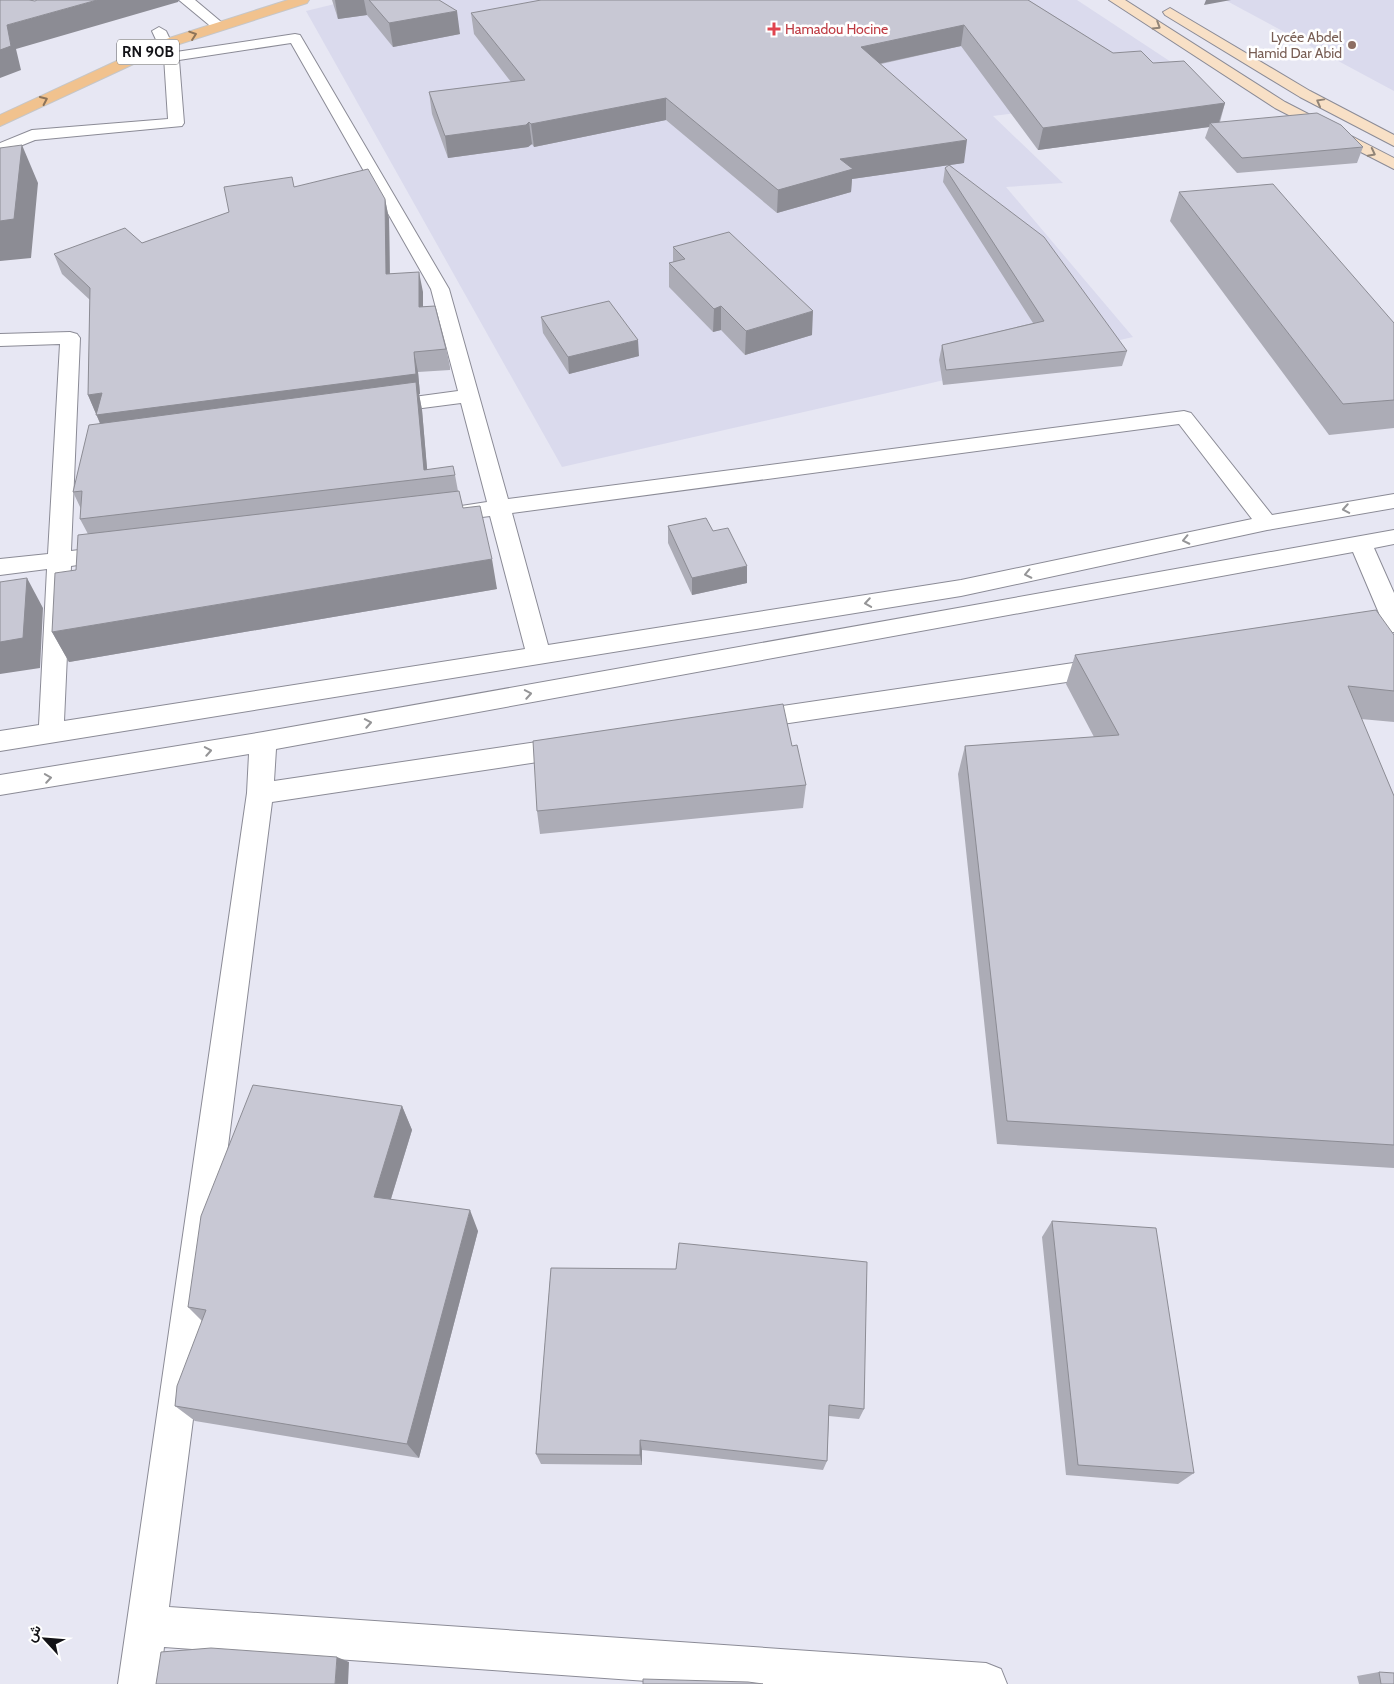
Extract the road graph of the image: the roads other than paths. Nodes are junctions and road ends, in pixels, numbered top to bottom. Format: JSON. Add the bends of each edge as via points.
{"nodes":[{"id":1,"x":186,"y":0,"type":"edge"},
{"id":2,"x":261,"y":0,"type":"edge"},
{"id":3,"x":302,"y":0,"type":"edge"},
{"id":4,"x":1116,"y":0,"type":"edge"},
{"id":5,"x":1158,"y":5,"type":"dead end"},
{"id":6,"x":205,"y":15,"type":"junction"},
{"id":7,"x":218,"y":26,"type":"junction"},
{"id":8,"x":160,"y":42,"type":"junction"},
{"id":9,"x":0,"y":121,"type":"edge"},
{"id":10,"x":1394,"y":141,"type":"edge"},
{"id":11,"x":0,"y":149,"type":"edge"},
{"id":12,"x":1394,"y":164,"type":"edge"},
{"id":13,"x":0,"y":340,"type":"edge"},
{"id":14,"x":469,"y":396,"type":"junction"},
{"id":15,"x":360,"y":410,"type":"edge"},
{"id":16,"x":1394,"y":501,"type":"edge"},
{"id":17,"x":499,"y":508,"type":"junction"},
{"id":18,"x":421,"y":518,"type":"edge"},
{"id":19,"x":1266,"y":523,"type":"junction"},
{"id":20,"x":1394,"y":537,"type":"edge"},
{"id":21,"x":1361,"y":544,"type":"junction"},
{"id":22,"x":137,"y":551,"type":"edge"},
{"id":23,"x":59,"y":560,"type":"junction"},
{"id":24,"x":0,"y":567,"type":"edge"},
{"id":25,"x":1394,"y":623,"type":"edge"},
{"id":26,"x":1325,"y":635,"type":"edge"},
{"id":27,"x":539,"y":655,"type":"junction"},
{"id":28,"x":1138,"y":662,"type":"edge"},
{"id":29,"x":724,"y":724,"type":"edge"},
{"id":30,"x":51,"y":733,"type":"junction"},
{"id":31,"x":0,"y":741,"type":"edge"},
{"id":32,"x":263,"y":742,"type":"junction"},
{"id":33,"x":595,"y":743,"type":"edge"},
{"id":34,"x":0,"y":785,"type":"edge"},
{"id":35,"x":260,"y":793,"type":"junction"},
{"id":36,"x":147,"y":1626,"type":"junction"},
{"id":37,"x":139,"y":1684,"type":"edge"},
{"id":38,"x":986,"y":1684,"type":"edge"}],
"edges":[{"from":1,"to":6,"type":"street"},
{"from":2,"to":6,"type":"main road","number":"RN 90B"},
{"from":3,"to":7,"type":"main road","number":"RN 90B"},
{"from":4,"to":12,"type":"main road","one_way":true,"via":[[1280,105]]},
{"from":10,"to":5,"type":"main road","one_way":true,"via":[[1305,94]]},
{"from":6,"to":7,"type":"street"},
{"from":6,"to":8,"type":"main road","number":"RN 90B","via":[[182,23]]},
{"from":8,"to":7,"type":"main road","number":"RN 90B","one_way":true},
{"from":9,"to":8,"type":"main road","number":"RN 90B","one_way":true},
{"from":8,"to":11,"type":"street","via":[[176,123],[32,135]]},
{"from":8,"to":14,"type":"street","via":[[295,38],[440,288]]},
{"from":13,"to":23,"type":"street","via":[[70,338],[74,447]]},
{"from":14,"to":15,"type":"street"},
{"from":14,"to":17,"type":"street"},
{"from":16,"to":19,"type":"street","one_way":true},
{"from":17,"to":18,"type":"street"},
{"from":17,"to":19,"type":"street","via":[[1184,417]]},
{"from":17,"to":27,"type":"street"},
{"from":19,"to":27,"type":"street","one_way":true,"via":[[961,588]]},
{"from":20,"to":21,"type":"street"},
{"from":21,"to":25,"type":"street"},
{"from":32,"to":21,"type":"street","one_way":true},
{"from":22,"to":23,"type":"street"},
{"from":23,"to":24,"type":"street"},
{"from":23,"to":30,"type":"street"},
{"from":25,"to":26,"type":"street"},
{"from":27,"to":30,"type":"street"},
{"from":28,"to":29,"type":"street"},
{"from":30,"to":31,"type":"street"},
{"from":34,"to":32,"type":"street","one_way":true},
{"from":32,"to":35,"type":"street"},
{"from":33,"to":35,"type":"street"},
{"from":35,"to":36,"type":"street"},
{"from":36,"to":37,"type":"street"},
{"from":36,"to":38,"type":"street"}]}
